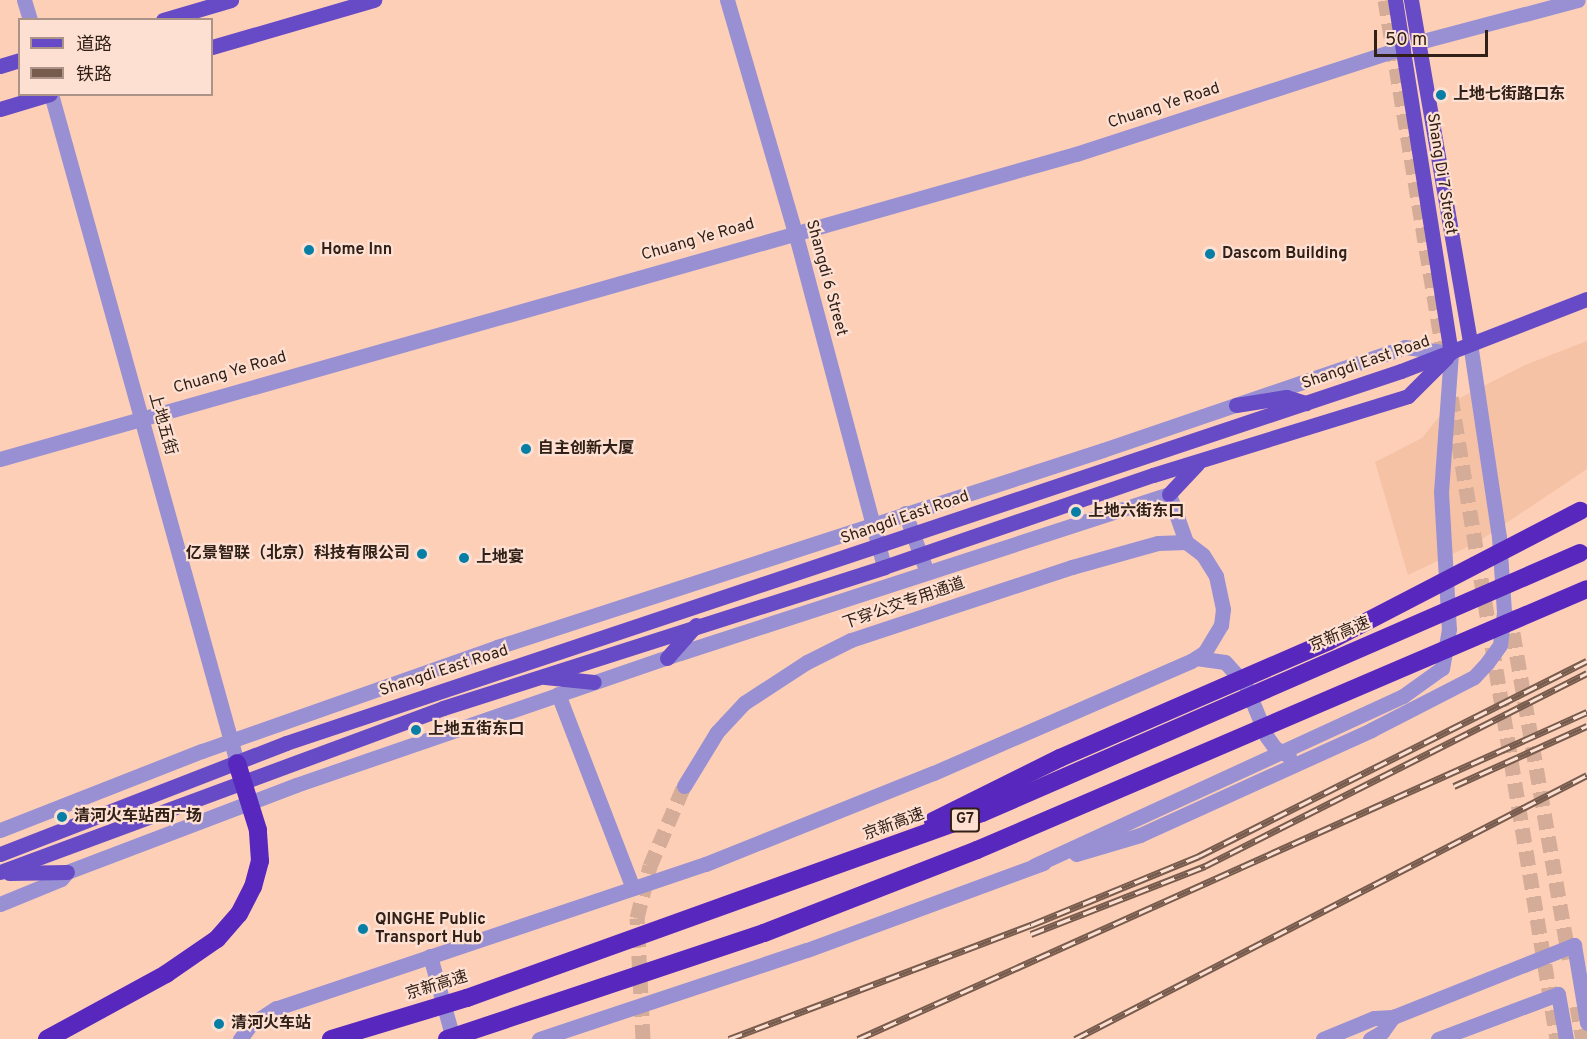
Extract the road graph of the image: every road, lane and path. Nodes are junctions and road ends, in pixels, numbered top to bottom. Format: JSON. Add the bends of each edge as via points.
{"nodes":[{"id":1,"x":24,"y":0,"type":"edge"},
{"id":2,"x":231,"y":0,"type":"edge"},
{"id":3,"x":374,"y":0,"type":"edge"},
{"id":4,"x":727,"y":0,"type":"edge"},
{"id":5,"x":1395,"y":0,"type":"edge"},
{"id":6,"x":1411,"y":0,"type":"edge"},
{"id":7,"x":1578,"y":0,"type":"edge"},
{"id":8,"x":29,"y":18,"type":"edge"},
{"id":9,"x":170,"y":18,"type":"edge"},
{"id":10,"x":1419,"y":42,"type":"junction"},
{"id":11,"x":213,"y":47,"type":"edge"},
{"id":12,"x":1403,"y":48,"type":"junction"},
{"id":13,"x":18,"y":61,"type":"edge"},
{"id":14,"x":0,"y":66,"type":"edge"},
{"id":15,"x":44,"y":96,"type":"edge"},
{"id":16,"x":52,"y":96,"type":"edge"},
{"id":17,"x":0,"y":109,"type":"edge"},
{"id":18,"x":795,"y":231,"type":"junction"},
{"id":19,"x":1587,"y":299,"type":"edge"},
{"id":20,"x":1470,"y":343,"type":"junction"},
{"id":21,"x":1451,"y":353,"type":"junction"},
{"id":22,"x":1306,"y":403,"type":"junction"},
{"id":23,"x":1236,"y":405,"type":"junction"},
{"id":24,"x":141,"y":417,"type":"junction"},
{"id":25,"x":0,"y":459,"type":"edge"},
{"id":26,"x":1200,"y":461,"type":"junction"},
{"id":27,"x":1169,"y":494,"type":"junction"},
{"id":28,"x":1584,"y":510,"type":"edge"},
{"id":29,"x":905,"y":513,"type":"junction"},
{"id":30,"x":873,"y":524,"type":"junction"},
{"id":31,"x":912,"y":533,"type":"junction"},
{"id":32,"x":1186,"y":542,"type":"junction"},
{"id":33,"x":878,"y":544,"type":"junction"},
{"id":34,"x":1584,"y":551,"type":"edge"},
{"id":35,"x":920,"y":553,"type":"junction"},
{"id":36,"x":884,"y":567,"type":"junction"},
{"id":37,"x":927,"y":573,"type":"junction"},
{"id":38,"x":1587,"y":588,"type":"edge"},
{"id":39,"x":696,"y":625,"type":"junction"},
{"id":40,"x":667,"y":658,"type":"junction"},
{"id":41,"x":1196,"y":658,"type":"junction"},
{"id":42,"x":539,"y":676,"type":"junction"},
{"id":43,"x":594,"y":682,"type":"junction"},
{"id":44,"x":558,"y":694,"type":"junction"},
{"id":45,"x":231,"y":741,"type":"junction"},
{"id":46,"x":1281,"y":753,"type":"junction"},
{"id":47,"x":1304,"y":761,"type":"junction"},
{"id":48,"x":237,"y":763,"type":"junction"},
{"id":49,"x":243,"y":782,"type":"junction"},
{"id":50,"x":684,"y":786,"type":"tunnel mouth"},
{"id":51,"x":249,"y":803,"type":"junction"},
{"id":52,"x":0,"y":830,"type":"edge"},
{"id":53,"x":0,"y":854,"type":"edge"},
{"id":54,"x":867,"y":856,"type":"junction"},
{"id":55,"x":1034,"y":866,"type":"junction"},
{"id":56,"x":0,"y":872,"type":"edge"},
{"id":57,"x":67,"y":872,"type":"junction"},
{"id":58,"x":633,"y":888,"type":"junction"},
{"id":59,"x":0,"y":904,"type":"edge"},
{"id":60,"x":430,"y":956,"type":"junction"},
{"id":61,"x":1393,"y":1017,"type":"junction"},
{"id":62,"x":1587,"y":1023,"type":"edge"},
{"id":63,"x":47,"y":1039,"type":"edge"},
{"id":64,"x":240,"y":1039,"type":"edge"},
{"id":65,"x":331,"y":1039,"type":"edge"},
{"id":66,"x":448,"y":1039,"type":"edge"},
{"id":67,"x":539,"y":1039,"type":"edge"},
{"id":68,"x":1323,"y":1039,"type":"edge"},
{"id":69,"x":1370,"y":1039,"type":"edge"},
{"id":70,"x":1438,"y":1039,"type":"edge"},
{"id":71,"x":1566,"y":1039,"type":"edge"}],
"edges":[{"from":1,"to":8,"type":"street"},
{"from":2,"to":9,"type":"main road"},
{"from":3,"to":11,"type":"main road"},
{"from":4,"to":18,"type":"street","name":"Shangdi 6 Street"},
{"from":5,"to":12,"type":"main road","name":"Shang Di 7 Street"},
{"from":6,"to":10,"type":"main road","name":"Shang Di 7 Street"},
{"from":7,"to":10,"type":"street"},
{"from":10,"to":20,"type":"main road","name":"Shang Di 7 Street"},
{"from":12,"to":18,"type":"street","name":"Chuang Ye Road","via":[[1076,154]]},
{"from":12,"to":21,"type":"main road","name":"Shang Di 7 Street"},
{"from":13,"to":14,"type":"main road"},
{"from":15,"to":17,"type":"main road"},
{"from":16,"to":24,"type":"street","name":"上地五街"},
{"from":18,"to":24,"type":"street","name":"Chuang Ye Road"},
{"from":18,"to":30,"type":"street","name":"Shangdi 6 Street"},
{"from":19,"to":20,"type":"main road"},
{"from":20,"to":21,"type":"main road"},
{"from":20,"to":47,"type":"street","via":[[1499,537],[1504,612],[1500,645],[1474,677]]},
{"from":21,"to":22,"type":"main road","name":"Shangdi East Road"},
{"from":21,"to":23,"type":"street","via":[[1405,347]]},
{"from":21,"to":26,"type":"main road","name":"Shangdi East Road","via":[[1408,396]]},
{"from":21,"to":46,"type":"street","via":[[1441,492],[1449,629],[1442,668],[1403,696]]},
{"from":22,"to":23,"type":"main road","via":[[1286,397]]},
{"from":22,"to":31,"type":"main road","name":"Shangdi East Road"},
{"from":23,"to":29,"type":"street"},
{"from":24,"to":25,"type":"street","name":"Chuang Ye Road"},
{"from":24,"to":45,"type":"street","name":"上地五街"},
{"from":26,"to":27,"type":"main road"},
{"from":26,"to":35,"type":"main road","name":"Shangdi East Road"},
{"from":27,"to":32,"type":"street"},
{"from":27,"to":37,"type":"street"},
{"from":28,"to":54,"type":"highway","bridge":true,"via":[[1329,641],[1060,758]]},
{"from":29,"to":30,"type":"street"},
{"from":29,"to":31,"type":"street"},
{"from":30,"to":33,"type":"street","name":"Shangdi 6 Street"},
{"from":30,"to":45,"type":"street","via":[[497,647]]},
{"from":31,"to":33,"type":"main road","name":"Shangdi East Road"},
{"from":31,"to":35,"type":"street"},
{"from":32,"to":41,"type":"street","via":[[1203,555],[1216,576],[1223,609],[1216,639]]},
{"from":32,"to":50,"type":"street","name":"下穿公交专用通道","via":[[1158,543],[1062,570],[871,633],[816,657],[744,703],[717,732]]},
{"from":33,"to":36,"type":"street","name":"Shangdi 6 Street"},
{"from":33,"to":48,"type":"main road","name":"Shangdi East Road","via":[[285,743]]},
{"from":34,"to":54,"type":"highway","name":"京新高速","number":"G7","bridge":true,"via":[[982,813]]},
{"from":35,"to":36,"type":"main road","name":"Shangdi East Road"},
{"from":35,"to":37,"type":"street"},
{"from":36,"to":39,"type":"main road","name":"Shangdi East Road"},
{"from":37,"to":40,"type":"street"},
{"from":38,"to":66,"type":"highway","number":"G7","bridge":true,"via":[[977,850],[764,933]]},
{"from":39,"to":40,"type":"main road"},
{"from":39,"to":42,"type":"main road","name":"Shangdi East Road"},
{"from":40,"to":43,"type":"street"},
{"from":41,"to":46,"type":"street","via":[[1225,662],[1245,684],[1267,737]]},
{"from":41,"to":58,"type":"street","via":[[933,773],[705,864]]},
{"from":42,"to":43,"type":"main road"},
{"from":42,"to":49,"type":"main road","name":"Shangdi East Road"},
{"from":43,"to":44,"type":"street"},
{"from":44,"to":51,"type":"street"},
{"from":44,"to":58,"type":"street"},
{"from":45,"to":48,"type":"street","name":"上地五街"},
{"from":45,"to":52,"type":"street"},
{"from":46,"to":47,"type":"street"},
{"from":46,"to":55,"type":"street"},
{"from":47,"to":55,"type":"street","via":[[1140,835]]},
{"from":48,"to":49,"type":"highway"},
{"from":48,"to":53,"type":"main road","name":"Shangdi East Road"},
{"from":49,"to":51,"type":"highway"},
{"from":49,"to":56,"type":"main road","name":"Shangdi East Road"},
{"from":51,"to":57,"type":"street"},
{"from":51,"to":63,"type":"highway","via":[[258,830],[260,861],[253,887],[239,914],[217,939],[166,974]]},
{"from":54,"to":65,"type":"highway","name":"京新高速","number":"G7","bridge":true,"via":[[467,998]]},
{"from":55,"to":67,"type":"street","via":[[807,951]]},
{"from":56,"to":57,"type":"main road"},
{"from":57,"to":59,"type":"street","via":[[61,879]]},
{"from":58,"to":60,"type":"street"},
{"from":60,"to":64,"type":"street","via":[[276,1008],[251,1024]]},
{"from":60,"to":66,"type":"street","via":[[451,1031]]},
{"from":61,"to":62,"type":"street","via":[[1574,945]]},
{"from":61,"to":68,"type":"street","via":[[1374,1018]]},
{"from":61,"to":69,"type":"street","via":[[1382,1032]]},
{"from":70,"to":71,"type":"street","via":[[1558,994]]}]}
